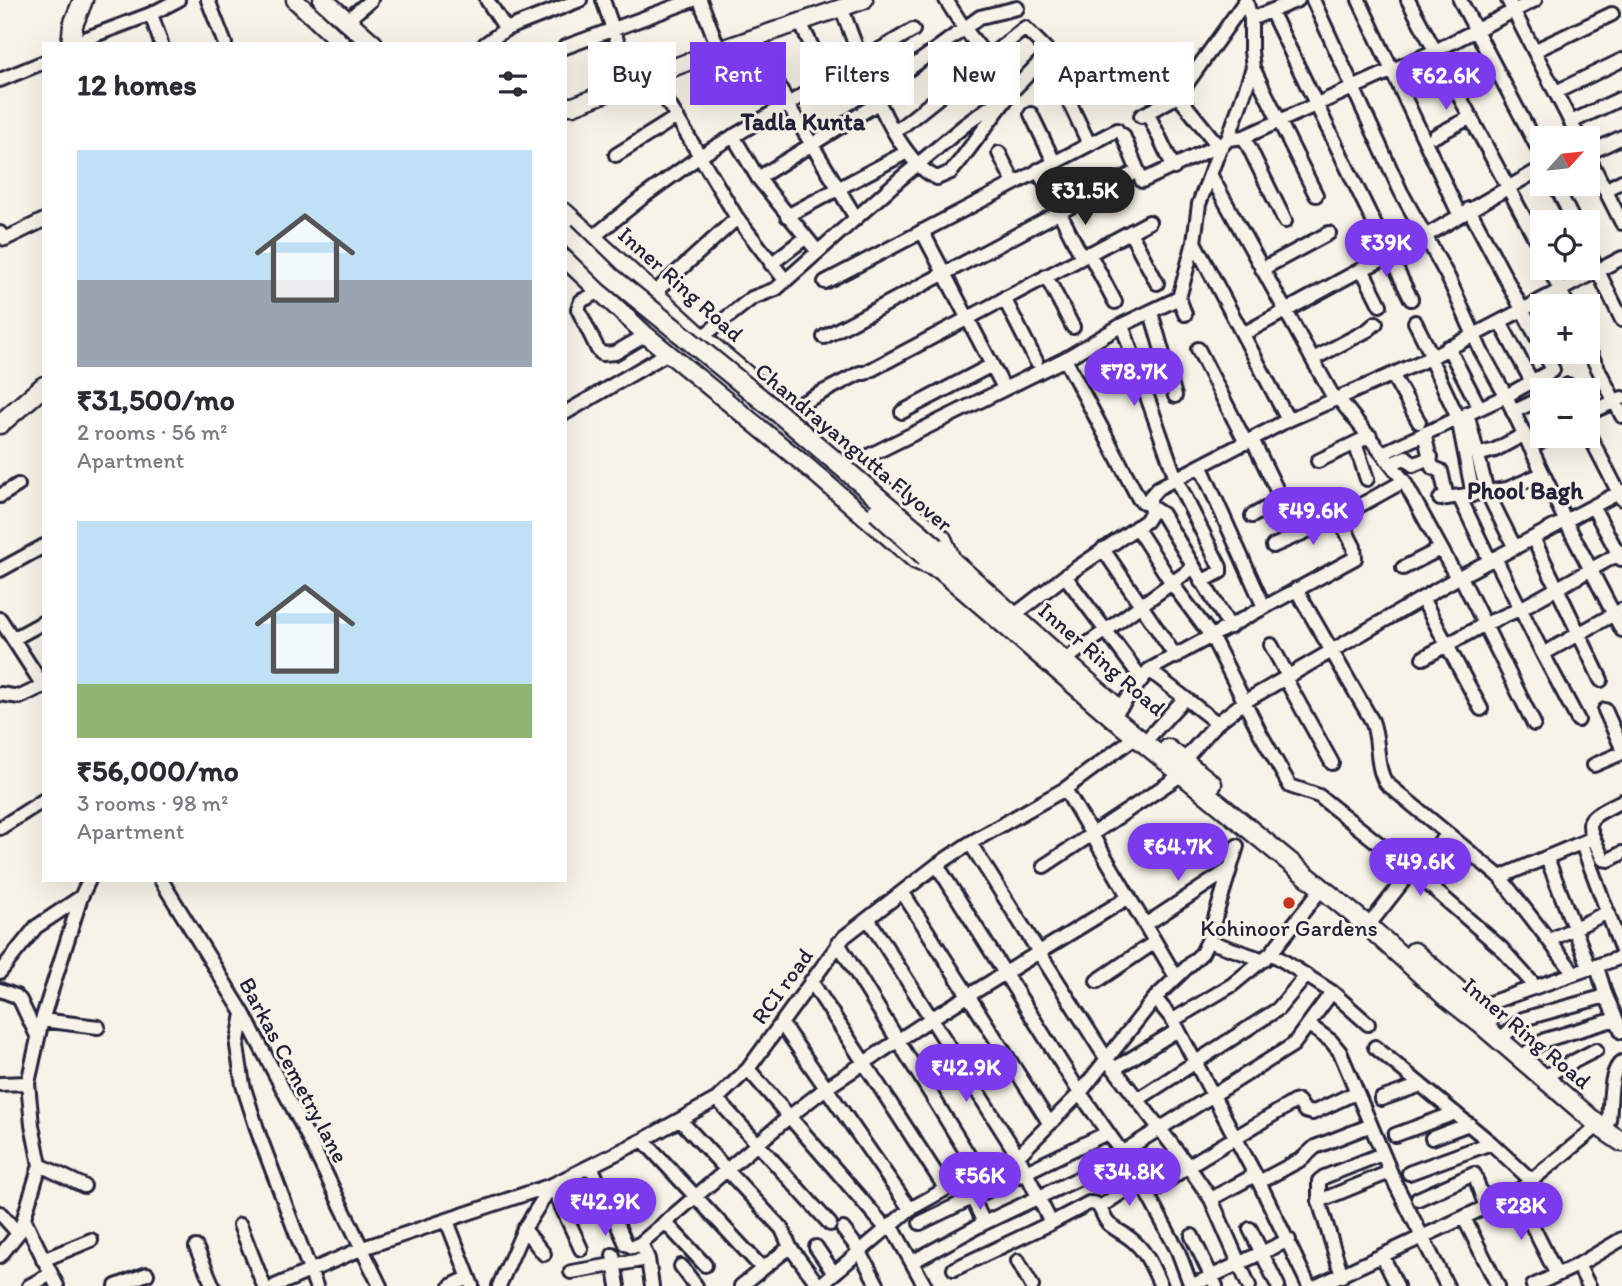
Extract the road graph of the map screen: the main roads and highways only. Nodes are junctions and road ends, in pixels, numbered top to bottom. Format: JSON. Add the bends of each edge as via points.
{"nodes":[{"id":1,"x":82,"y":0,"type":"edge"},
{"id":2,"x":295,"y":0,"type":"edge"},
{"id":3,"x":309,"y":0,"type":"edge"},
{"id":4,"x":323,"y":0,"type":"edge"},
{"id":5,"x":335,"y":0,"type":"edge"},
{"id":6,"x":864,"y":0,"type":"edge"},
{"id":7,"x":71,"y":42,"type":"edge"},
{"id":8,"x":340,"y":42,"type":"edge"},
{"id":9,"x":356,"y":42,"type":"edge"},
{"id":10,"x":371,"y":42,"type":"edge"},
{"id":11,"x":382,"y":42,"type":"edge"},
{"id":12,"x":568,"y":110,"type":"edge"},
{"id":13,"x":567,"y":208,"type":"edge"},
{"id":14,"x":567,"y":215,"type":"edge"},
{"id":15,"x":580,"y":231,"type":"edge"},
{"id":16,"x":567,"y":245,"type":"edge"},
{"id":17,"x":567,"y":249,"type":"edge"},
{"id":18,"x":567,"y":261,"type":"edge"},
{"id":19,"x":42,"y":388,"type":"edge"},
{"id":20,"x":0,"y":424,"type":"edge"},
{"id":21,"x":931,"y":552,"type":"junction"},
{"id":22,"x":948,"y":568,"type":"junction"},
{"id":23,"x":1008,"y":620,"type":"junction"},
{"id":24,"x":1143,"y":736,"type":"junction"},
{"id":25,"x":1182,"y":768,"type":"junction"},
{"id":26,"x":1371,"y":921,"type":"junction"},
{"id":27,"x":1610,"y":1124,"type":"edge"},
{"id":28,"x":1622,"y":1142,"type":"edge"}],
"edges":[{"from":1,"to":7,"type":"highway"},
{"from":2,"to":8,"type":"main road"},
{"from":3,"to":9,"type":"highway"},
{"from":4,"to":10,"type":"highway"},
{"from":5,"to":11,"type":"main road"},
{"from":6,"to":12,"type":"main road","via":[[719,50]]},
{"from":13,"to":15,"type":"main road","via":[[576,216]]},
{"from":14,"to":15,"type":"main road","name":"Inner Ring Road"},
{"from":15,"to":16,"type":"main road"},
{"from":15,"to":21,"type":"highway","name":"Chandrayangutta Flyover","bridge":true,"via":[[611,277],[781,415]]},
{"from":15,"to":22,"type":"main road","name":"Inner Ring Road","via":[[943,539]]},
{"from":17,"to":21,"type":"highway","name":"Chandrayangutta Flyover","bridge":true,"via":[[635,311]]},
{"from":18,"to":22,"type":"main road","name":"Inner Ring Road","via":[[646,335],[915,560]]},
{"from":19,"to":20,"type":"highway"},
{"from":21,"to":22,"type":"highway","name":"Chandrayangutta Flyover"},
{"from":22,"to":23,"type":"highway","name":"Inner Ring Road"},
{"from":23,"to":24,"type":"highway","name":"Inner Ring Road"},
{"from":23,"to":24,"type":"highway","name":"Inner Ring Road","via":[[1065,660]]},
{"from":24,"to":25,"type":"highway","name":"Inner Ring Road"},
{"from":25,"to":26,"type":"highway","name":"Inner Ring Road"},
{"from":25,"to":26,"type":"highway","name":"Inner Ring Road","via":[[1322,888]]},
{"from":26,"to":27,"type":"highway","name":"Inner Ring Road","via":[[1478,1006]]},
{"from":26,"to":27,"type":"highway","name":"Inner Ring Road","via":[[1445,996]]},
{"from":27,"to":28,"type":"highway","name":"Inner Ring Road"}]}
